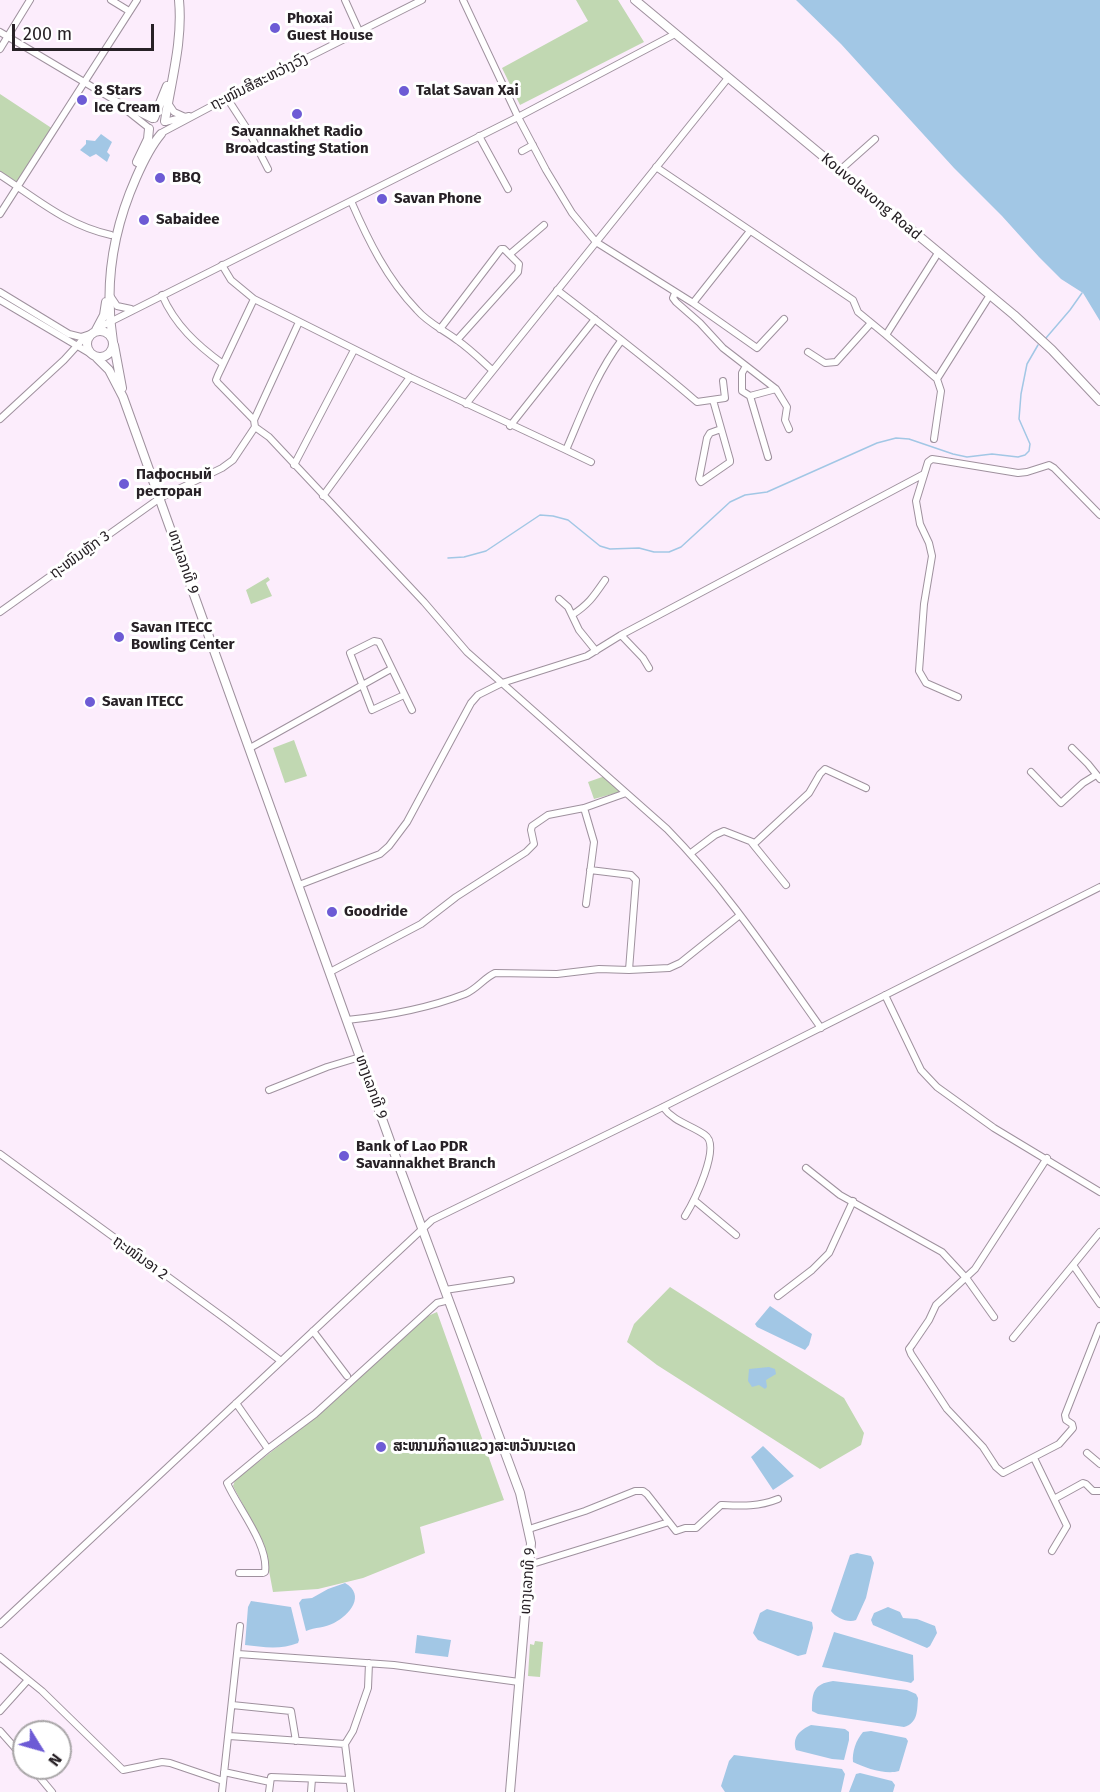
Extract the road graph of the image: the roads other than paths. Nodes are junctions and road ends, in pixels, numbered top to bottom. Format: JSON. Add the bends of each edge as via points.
{"nodes":[{"id":1,"x":30,"y":0,"type":"edge"},
{"id":2,"x":111,"y":0,"type":"edge"},
{"id":3,"x":137,"y":0,"type":"edge"},
{"id":4,"x":179,"y":0,"type":"edge"},
{"id":5,"x":345,"y":0,"type":"edge"},
{"id":6,"x":422,"y":0,"type":"edge"},
{"id":7,"x":463,"y":0,"type":"edge"},
{"id":8,"x":635,"y":0,"type":"edge"},
{"id":9,"x":408,"y":3,"type":"edge"},
{"id":10,"x":129,"y":12,"type":"junction"},
{"id":11,"x":359,"y":31,"type":"junction"},
{"id":12,"x":0,"y":32,"type":"edge"},
{"id":13,"x":675,"y":34,"type":"junction"},
{"id":14,"x":8,"y":37,"type":"junction"},
{"id":15,"x":0,"y":49,"type":"edge"},
{"id":16,"x":175,"y":66,"type":"junction"},
{"id":17,"x":728,"y":78,"type":"junction"},
{"id":18,"x":84,"y":82,"type":"junction"},
{"id":19,"x":226,"y":98,"type":"junction"},
{"id":20,"x":168,"y":102,"type":"junction"},
{"id":21,"x":193,"y":116,"type":"junction"},
{"id":22,"x":185,"y":117,"type":"junction"},
{"id":23,"x":518,"y":117,"type":"junction"},
{"id":24,"x":165,"y":121,"type":"junction"},
{"id":25,"x":151,"y":124,"type":"junction"},
{"id":26,"x":162,"y":133,"type":"junction"},
{"id":27,"x":479,"y":136,"type":"junction"},
{"id":28,"x":875,"y":139,"type":"dead end"},
{"id":29,"x":533,"y":145,"type":"junction"},
{"id":30,"x":522,"y":151,"type":"dead end"},
{"id":31,"x":656,"y":167,"type":"junction"},
{"id":32,"x":268,"y":169,"type":"dead end"},
{"id":33,"x":839,"y":171,"type":"junction"},
{"id":34,"x":0,"y":175,"type":"edge"},
{"id":35,"x":18,"y":186,"type":"junction"},
{"id":36,"x":508,"y":189,"type":"dead end"},
{"id":37,"x":351,"y":201,"type":"junction"},
{"id":38,"x":0,"y":214,"type":"edge"},
{"id":39,"x":544,"y":225,"type":"dead end"},
{"id":40,"x":750,"y":231,"type":"junction"},
{"id":41,"x":111,"y":235,"type":"junction"},
{"id":42,"x":596,"y":242,"type":"junction"},
{"id":43,"x":938,"y":253,"type":"junction"},
{"id":44,"x":510,"y":254,"type":"junction"},
{"id":45,"x":222,"y":265,"type":"junction"},
{"id":46,"x":108,"y":276,"type":"junction"},
{"id":47,"x":557,"y":290,"type":"junction"},
{"id":48,"x":0,"y":292,"type":"edge"},
{"id":49,"x":675,"y":293,"type":"junction"},
{"id":50,"x":162,"y":295,"type":"junction"},
{"id":51,"x":990,"y":295,"type":"junction"},
{"id":52,"x":110,"y":296,"type":"junction"},
{"id":53,"x":254,"y":299,"type":"junction"},
{"id":54,"x":0,"y":300,"type":"edge"},
{"id":55,"x":693,"y":303,"type":"junction"},
{"id":56,"x":135,"y":309,"type":"junction"},
{"id":57,"x":595,"y":319,"type":"junction"},
{"id":58,"x":784,"y":319,"type":"dead end"},
{"id":59,"x":111,"y":321,"type":"junction"},
{"id":60,"x":299,"y":322,"type":"junction"},
{"id":61,"x":871,"y":323,"type":"junction"},
{"id":62,"x":440,"y":329,"type":"junction"},
{"id":63,"x":93,"y":333,"type":"junction"},
{"id":64,"x":886,"y":335,"type":"junction"},
{"id":65,"x":457,"y":339,"type":"junction"},
{"id":66,"x":621,"y":341,"type":"junction"},
{"id":67,"x":114,"y":343,"type":"junction"},
{"id":68,"x":76,"y":345,"type":"junction"},
{"id":69,"x":354,"y":350,"type":"junction"},
{"id":70,"x":808,"y":352,"type":"dead end"},
{"id":71,"x":94,"y":356,"type":"junction"},
{"id":72,"x":223,"y":364,"type":"junction"},
{"id":73,"x":746,"y":366,"type":"junction"},
{"id":74,"x":492,"y":370,"type":"junction"},
{"id":75,"x":410,"y":377,"type":"junction"},
{"id":76,"x":938,"y":379,"type":"junction"},
{"id":77,"x":723,"y":381,"type":"dead end"},
{"id":78,"x":776,"y":388,"type":"junction"},
{"id":79,"x":750,"y":396,"type":"junction"},
{"id":80,"x":123,"y":397,"type":"junction"},
{"id":81,"x":713,"y":400,"type":"junction"},
{"id":82,"x":1100,"y":401,"type":"edge"},
{"id":83,"x":466,"y":404,"type":"junction"},
{"id":84,"x":0,"y":419,"type":"edge"},
{"id":85,"x":254,"y":423,"type":"junction"},
{"id":86,"x":510,"y":426,"type":"junction"},
{"id":87,"x":721,"y":429,"type":"junction"},
{"id":88,"x":789,"y":429,"type":"dead end"},
{"id":89,"x":934,"y":439,"type":"dead end"},
{"id":90,"x":566,"y":450,"type":"junction"},
{"id":91,"x":768,"y":457,"type":"dead end"},
{"id":92,"x":591,"y":462,"type":"dead end"},
{"id":93,"x":294,"y":465,"type":"junction"},
{"id":94,"x":924,"y":474,"type":"junction"},
{"id":95,"x":323,"y":496,"type":"junction"},
{"id":96,"x":160,"y":498,"type":"junction"},
{"id":97,"x":1100,"y":515,"type":"edge"},
{"id":98,"x":605,"y":580,"type":"dead end"},
{"id":99,"x":559,"y":599,"type":"dead end"},
{"id":100,"x":0,"y":612,"type":"edge"},
{"id":101,"x":572,"y":615,"type":"junction"},
{"id":102,"x":621,"y":635,"type":"junction"},
{"id":103,"x":596,"y":651,"type":"junction"},
{"id":104,"x":649,"y":668,"type":"dead end"},
{"id":105,"x":391,"y":669,"type":"junction"},
{"id":106,"x":502,"y":683,"type":"junction"},
{"id":107,"x":363,"y":684,"type":"junction"},
{"id":108,"x":404,"y":694,"type":"junction"},
{"id":109,"x":958,"y":697,"type":"dead end"},
{"id":110,"x":412,"y":710,"type":"dead end"},
{"id":111,"x":250,"y":748,"type":"junction"},
{"id":112,"x":1072,"y":748,"type":"dead end"},
{"id":113,"x":1030,"y":772,"type":"dead end"},
{"id":114,"x":1098,"y":777,"type":"edge"},
{"id":115,"x":866,"y":788,"type":"dead end"},
{"id":116,"x":627,"y":793,"type":"junction"},
{"id":117,"x":584,"y":808,"type":"junction"},
{"id":118,"x":752,"y":843,"type":"junction"},
{"id":119,"x":691,"y":854,"type":"junction"},
{"id":120,"x":590,"y":870,"type":"junction"},
{"id":121,"x":299,"y":885,"type":"junction"},
{"id":122,"x":786,"y":885,"type":"dead end"},
{"id":123,"x":1100,"y":887,"type":"edge"},
{"id":124,"x":586,"y":904,"type":"dead end"},
{"id":125,"x":740,"y":915,"type":"junction"},
{"id":126,"x":630,"y":970,"type":"junction"},
{"id":127,"x":330,"y":972,"type":"junction"},
{"id":128,"x":885,"y":995,"type":"junction"},
{"id":129,"x":347,"y":1020,"type":"junction"},
{"id":130,"x":821,"y":1028,"type":"junction"},
{"id":131,"x":360,"y":1057,"type":"junction"},
{"id":132,"x":269,"y":1089,"type":"dead end"},
{"id":133,"x":663,"y":1107,"type":"junction"},
{"id":134,"x":0,"y":1154,"type":"edge"},
{"id":135,"x":1047,"y":1158,"type":"junction"},
{"id":136,"x":806,"y":1168,"type":"dead end"},
{"id":137,"x":1100,"y":1192,"type":"edge"},
{"id":138,"x":694,"y":1200,"type":"junction"},
{"id":139,"x":853,"y":1201,"type":"junction"},
{"id":140,"x":685,"y":1216,"type":"dead end"},
{"id":141,"x":422,"y":1228,"type":"junction"},
{"id":142,"x":1100,"y":1232,"type":"edge"},
{"id":143,"x":736,"y":1235,"type":"dead end"},
{"id":144,"x":1073,"y":1265,"type":"junction"},
{"id":145,"x":967,"y":1279,"type":"junction"},
{"id":146,"x":511,"y":1280,"type":"dead end"},
{"id":147,"x":445,"y":1290,"type":"junction"},
{"id":148,"x":777,"y":1296,"type":"dead end"},
{"id":149,"x":449,"y":1300,"type":"junction"},
{"id":150,"x":1100,"y":1304,"type":"edge"},
{"id":151,"x":994,"y":1317,"type":"dead end"},
{"id":152,"x":1100,"y":1326,"type":"edge"},
{"id":153,"x":313,"y":1331,"type":"junction"},
{"id":154,"x":1013,"y":1338,"type":"dead end"},
{"id":155,"x":280,"y":1361,"type":"junction"},
{"id":156,"x":347,"y":1376,"type":"dead end"},
{"id":157,"x":236,"y":1403,"type":"junction"},
{"id":158,"x":268,"y":1449,"type":"junction"},
{"id":159,"x":1087,"y":1453,"type":"dead end"},
{"id":160,"x":1034,"y":1458,"type":"junction"},
{"id":161,"x":1100,"y":1464,"type":"edge"},
{"id":162,"x":1100,"y":1491,"type":"edge"},
{"id":163,"x":778,"y":1499,"type":"dead end"},
{"id":164,"x":1054,"y":1499,"type":"junction"},
{"id":165,"x":669,"y":1522,"type":"junction"},
{"id":166,"x":529,"y":1529,"type":"junction"},
{"id":167,"x":1052,"y":1551,"type":"dead end"},
{"id":168,"x":530,"y":1565,"type":"junction"},
{"id":169,"x":239,"y":1573,"type":"dead end"},
{"id":170,"x":0,"y":1624,"type":"edge"},
{"id":171,"x":240,"y":1626,"type":"dead end"},
{"id":172,"x":238,"y":1654,"type":"junction"},
{"id":173,"x":0,"y":1657,"type":"edge"},
{"id":174,"x":369,"y":1663,"type":"junction"},
{"id":175,"x":27,"y":1681,"type":"junction"},
{"id":176,"x":519,"y":1682,"type":"junction"},
{"id":177,"x":232,"y":1705,"type":"junction"},
{"id":178,"x":0,"y":1711,"type":"edge"},
{"id":179,"x":0,"y":1731,"type":"edge"},
{"id":180,"x":229,"y":1736,"type":"junction"},
{"id":181,"x":296,"y":1741,"type":"junction"},
{"id":182,"x":12,"y":1744,"type":"edge"},
{"id":183,"x":345,"y":1744,"type":"junction"},
{"id":184,"x":224,"y":1772,"type":"junction"},
{"id":185,"x":312,"y":1779,"type":"junction"},
{"id":186,"x":42,"y":1780,"type":"edge"},
{"id":187,"x":349,"y":1780,"type":"junction"},
{"id":188,"x":224,"y":1781,"type":"junction"},
{"id":189,"x":270,"y":1782,"type":"junction"},
{"id":190,"x":52,"y":1792,"type":"edge"},
{"id":191,"x":222,"y":1792,"type":"edge"},
{"id":192,"x":268,"y":1792,"type":"edge"},
{"id":193,"x":311,"y":1792,"type":"edge"},
{"id":194,"x":351,"y":1792,"type":"edge"},
{"id":195,"x":510,"y":1792,"type":"edge"}],
"edges":[{"from":1,"to":14,"type":"street"},
{"from":2,"to":10,"type":"street"},
{"from":3,"to":10,"type":"street"},
{"from":4,"to":16,"type":"main road","name":"ທາງເລກທີ 9"},
{"from":5,"to":11,"type":"street"},
{"from":6,"to":9,"type":"street","name":"ຖະໜົນສີສະຫວ່າງວົງ"},
{"from":7,"to":23,"type":"street"},
{"from":8,"to":13,"type":"main road","name":"Kouvolavong Road"},
{"from":9,"to":11,"type":"street","name":"ຖະໜົນສີສະຫວ່າງວົງ"},
{"from":10,"to":18,"type":"street"},
{"from":11,"to":19,"type":"street","name":"ຖະໜົນສີສະຫວ່າງວົງ"},
{"from":12,"to":14,"type":"street"},
{"from":13,"to":17,"type":"main road","name":"Kouvolavong Road"},
{"from":13,"to":23,"type":"street"},
{"from":14,"to":15,"type":"street"},
{"from":14,"to":18,"type":"street"},
{"from":16,"to":20,"type":"main road","name":"ທາງເລກທີ 9"},
{"from":16,"to":25,"type":"main road","name":"ທາງເລກທີ 9"},
{"from":17,"to":31,"type":"street"},
{"from":17,"to":33,"type":"main road","name":"Kouvolavong Road"},
{"from":18,"to":25,"type":"street"},
{"from":18,"to":35,"type":"street"},
{"from":19,"to":21,"type":"street","name":"ຖະໜົນສີສະຫວ່າງວົງ"},
{"from":19,"to":32,"type":"street"},
{"from":20,"to":22,"type":"street","via":[[174,112]]},
{"from":20,"to":24,"type":"main road","name":"ທາງເລກທີ 9"},
{"from":21,"to":22,"type":"street"},
{"from":21,"to":26,"type":"street","name":"ຖະໜົນສີສະຫວ່າງວົງ"},
{"from":22,"to":24,"type":"street"},
{"from":23,"to":27,"type":"street"},
{"from":23,"to":29,"type":"street"},
{"from":24,"to":25,"type":"main road","via":[[159,117]]},
{"from":24,"to":26,"type":"main road"},
{"from":25,"to":26,"type":"main road","via":[[153,133]]},
{"from":25,"to":41,"type":"main road","name":"ທາງເລກທີ 9"},
{"from":26,"to":46,"type":"main road","name":"ທາງເລກທີ 9","via":[[148,151],[125,203]]},
{"from":27,"to":36,"type":"street"},
{"from":27,"to":37,"type":"street"},
{"from":28,"to":33,"type":"street"},
{"from":29,"to":30,"type":"street"},
{"from":29,"to":42,"type":"street","via":[[572,213]]},
{"from":31,"to":40,"type":"street"},
{"from":31,"to":42,"type":"street"},
{"from":33,"to":43,"type":"main road","name":"Kouvolavong Road"},
{"from":34,"to":35,"type":"street"},
{"from":35,"to":38,"type":"street"},
{"from":35,"to":41,"type":"street","via":[[73,223]]},
{"from":37,"to":45,"type":"street"},
{"from":37,"to":62,"type":"street","via":[[369,242],[401,292]]},
{"from":39,"to":44,"type":"street"},
{"from":40,"to":55,"type":"street"},
{"from":40,"to":61,"type":"street","via":[[853,300],[858,312]]},
{"from":41,"to":46,"type":"main road","name":"ທາງເລກທີ 9"},
{"from":42,"to":47,"type":"street"},
{"from":42,"to":49,"type":"street"},
{"from":43,"to":51,"type":"main road","name":"Kouvolavong Road"},
{"from":43,"to":64,"type":"street"},
{"from":44,"to":62,"type":"street","via":[[501,249]]},
{"from":44,"to":65,"type":"street","via":[[519,264],[518,272]]},
{"from":45,"to":50,"type":"street"},
{"from":45,"to":53,"type":"street","via":[[231,280]]},
{"from":46,"to":52,"type":"main road","name":"ທາງເລກທີ 9"},
{"from":46,"to":63,"type":"main road","name":"ທາງເລກທີ 9","via":[[104,315]]},
{"from":47,"to":57,"type":"street"},
{"from":47,"to":74,"type":"street"},
{"from":48,"to":63,"type":"street","via":[[69,334]]},
{"from":49,"to":55,"type":"street"},
{"from":49,"to":73,"type":"street","via":[[676,302]]},
{"from":50,"to":56,"type":"street"},
{"from":50,"to":72,"type":"street","via":[[178,325]]},
{"from":51,"to":76,"type":"street"},
{"from":51,"to":82,"type":"main road","name":"Kouvolavong Road","via":[[1052,350]]},
{"from":52,"to":56,"type":"street","via":[[117,306]]},
{"from":52,"to":59,"type":"main road","name":"ທາງເລກທີ 9"},
{"from":53,"to":60,"type":"street"},
{"from":53,"to":72,"type":"street"},
{"from":54,"to":68,"type":"street"},
{"from":55,"to":58,"type":"street","via":[[757,348]]},
{"from":56,"to":59,"type":"street"},
{"from":57,"to":66,"type":"street"},
{"from":57,"to":86,"type":"street"},
{"from":59,"to":63,"type":"street"},
{"from":59,"to":67,"type":"main road","name":"ທາງເລກທີ 9"},
{"from":60,"to":69,"type":"street"},
{"from":60,"to":85,"type":"street","name":"ຖະໜົນຫຼັກ 3"},
{"from":61,"to":64,"type":"street"},
{"from":61,"to":70,"type":"street","via":[[836,362],[825,363]]},
{"from":62,"to":65,"type":"street"},
{"from":63,"to":67,"type":"main road","via":[[106,333]]},
{"from":63,"to":68,"type":"street"},
{"from":63,"to":71,"type":"main road","name":"ທາງເລກທີ 9","via":[[87,344]]},
{"from":64,"to":76,"type":"street"},
{"from":65,"to":74,"type":"street"},
{"from":66,"to":81,"type":"street","via":[[697,402]]},
{"from":66,"to":90,"type":"street","via":[[591,392]]},
{"from":67,"to":71,"type":"main road","via":[[108,355]]},
{"from":67,"to":80,"type":"main road","name":"ທາງເລກທີ 9"},
{"from":68,"to":71,"type":"street"},
{"from":68,"to":84,"type":"street"},
{"from":69,"to":75,"type":"street"},
{"from":69,"to":93,"type":"street"},
{"from":71,"to":80,"type":"main road","name":"ທາງເລກທີ 9","via":[[109,370]]},
{"from":72,"to":85,"type":"street","via":[[216,380]]},
{"from":73,"to":78,"type":"street"},
{"from":73,"to":79,"type":"street","via":[[742,391]]},
{"from":74,"to":83,"type":"street"},
{"from":75,"to":83,"type":"street"},
{"from":75,"to":95,"type":"street"},
{"from":76,"to":89,"type":"street","via":[[941,391]]},
{"from":77,"to":81,"type":"street","via":[[725,398]]},
{"from":78,"to":79,"type":"street"},
{"from":78,"to":88,"type":"street","via":[[787,406],[785,420]]},
{"from":79,"to":91,"type":"street"},
{"from":80,"to":96,"type":"main road","name":"ທາງເລກທີ 9"},
{"from":81,"to":87,"type":"street"},
{"from":83,"to":86,"type":"street"},
{"from":85,"to":93,"type":"street"},
{"from":85,"to":96,"type":"street","name":"ຖະໜົນຫຼັກ 3","via":[[234,460]]},
{"from":86,"to":90,"type":"street"},
{"from":87,"to":87,"type":"street","via":[[730,462],[701,482],[707,438]]},
{"from":90,"to":92,"type":"street"},
{"from":93,"to":95,"type":"street"},
{"from":94,"to":97,"type":"street","via":[[932,459],[1018,473],[1049,465]]},
{"from":94,"to":102,"type":"street"},
{"from":94,"to":109,"type":"street","via":[[916,501],[917,513],[932,556],[919,671],[926,682]]},
{"from":95,"to":106,"type":"street","via":[[467,652]]},
{"from":96,"to":100,"type":"street","name":"ຖະໜົນຫຼັກ 3"},
{"from":96,"to":111,"type":"main road","name":"ທາງເລກທີ 9"},
{"from":98,"to":101,"type":"street","via":[[598,594]]},
{"from":99,"to":101,"type":"street"},
{"from":101,"to":103,"type":"street"},
{"from":102,"to":103,"type":"street"},
{"from":102,"to":104,"type":"street"},
{"from":103,"to":106,"type":"street"},
{"from":105,"to":107,"type":"street"},
{"from":105,"to":107,"type":"street","via":[[379,642],[350,653]]},
{"from":105,"to":108,"type":"street"},
{"from":106,"to":116,"type":"street"},
{"from":106,"to":121,"type":"street","via":[[471,703],[407,822],[389,846],[380,854]]},
{"from":107,"to":108,"type":"street","via":[[372,710]]},
{"from":107,"to":111,"type":"street"},
{"from":108,"to":110,"type":"street"},
{"from":111,"to":121,"type":"main road","name":"ທາງເລກທີ 9"},
{"from":112,"to":114,"type":"street"},
{"from":113,"to":114,"type":"street","via":[[1061,803],[1083,783]]},
{"from":115,"to":118,"type":"street","via":[[825,769],[809,793]]},
{"from":116,"to":117,"type":"street"},
{"from":116,"to":119,"type":"street"},
{"from":117,"to":120,"type":"street","via":[[594,842]]},
{"from":117,"to":127,"type":"street","via":[[548,815],[532,826],[534,844],[526,852],[421,924]]},
{"from":118,"to":119,"type":"street","via":[[724,831]]},
{"from":118,"to":122,"type":"street"},
{"from":119,"to":125,"type":"street"},
{"from":120,"to":124,"type":"street"},
{"from":120,"to":126,"type":"street","via":[[631,875],[636,880]]},
{"from":121,"to":127,"type":"main road","name":"ທາງເລກທີ 9"},
{"from":123,"to":128,"type":"street"},
{"from":125,"to":126,"type":"street","via":[[675,966]]},
{"from":125,"to":130,"type":"street"},
{"from":126,"to":129,"type":"street","via":[[495,974],[464,994]]},
{"from":127,"to":129,"type":"main road","name":"ທາງເລກທີ 9"},
{"from":128,"to":130,"type":"street"},
{"from":128,"to":135,"type":"street","via":[[921,1070],[937,1087],[994,1128]]},
{"from":129,"to":131,"type":"main road","name":"ທາງເລກທີ 9"},
{"from":130,"to":133,"type":"street"},
{"from":131,"to":132,"type":"street"},
{"from":131,"to":141,"type":"main road","name":"ທາງເລກທີ 9"},
{"from":133,"to":138,"type":"street","via":[[679,1122],[709,1138],[711,1152]]},
{"from":133,"to":141,"type":"street"},
{"from":134,"to":155,"type":"street","name":"ຖະໜົນອາ 2"},
{"from":135,"to":137,"type":"street"},
{"from":135,"to":145,"type":"street"},
{"from":136,"to":139,"type":"street"},
{"from":138,"to":140,"type":"street"},
{"from":138,"to":143,"type":"street"},
{"from":139,"to":145,"type":"street","via":[[942,1252]]},
{"from":139,"to":148,"type":"street","via":[[829,1253]]},
{"from":141,"to":147,"type":"main road","name":"ທາງເລກທີ 9"},
{"from":141,"to":153,"type":"street"},
{"from":142,"to":144,"type":"street"},
{"from":144,"to":150,"type":"street"},
{"from":144,"to":154,"type":"street"},
{"from":145,"to":151,"type":"street"},
{"from":145,"to":160,"type":"street","via":[[936,1305],[910,1354],[947,1408],[999,1471],[1007,1473]]},
{"from":146,"to":147,"type":"street"},
{"from":147,"to":149,"type":"main road","name":"ທາງເລກທີ 9"},
{"from":149,"to":158,"type":"street","via":[[436,1304],[315,1414]]},
{"from":149,"to":166,"type":"main road","name":"ທາງເລກທີ 9","via":[[518,1485]]},
{"from":152,"to":160,"type":"street","via":[[1065,1415],[1073,1428],[1059,1444]]},
{"from":153,"to":155,"type":"street"},
{"from":153,"to":156,"type":"street"},
{"from":155,"to":157,"type":"street"},
{"from":157,"to":158,"type":"street"},
{"from":157,"to":170,"type":"street"},
{"from":158,"to":169,"type":"street","via":[[228,1483],[261,1545],[266,1566],[263,1573]]},
{"from":159,"to":161,"type":"street"},
{"from":160,"to":164,"type":"street"},
{"from":162,"to":164,"type":"street","via":[[1083,1483]]},
{"from":163,"to":165,"type":"street","via":[[750,1507],[721,1504],[694,1529],[676,1531]]},
{"from":164,"to":167,"type":"street","via":[[1067,1526]]},
{"from":165,"to":166,"type":"street","via":[[640,1490]]},
{"from":165,"to":168,"type":"street"},
{"from":166,"to":168,"type":"main road","name":"ທາງເລກທີ 9"},
{"from":168,"to":176,"type":"main road","name":"ທາງເລກທີ 9"},
{"from":171,"to":172,"type":"street"},
{"from":172,"to":174,"type":"street"},
{"from":172,"to":177,"type":"street"},
{"from":173,"to":175,"type":"street"},
{"from":174,"to":176,"type":"street"},
{"from":174,"to":183,"type":"street","via":[[368,1688]]},
{"from":175,"to":178,"type":"street"},
{"from":175,"to":188,"type":"street","via":[[123,1770],[170,1762]]},
{"from":176,"to":195,"type":"main road","name":"ທາງເລກທີ 9"},
{"from":177,"to":180,"type":"street"},
{"from":177,"to":181,"type":"street","via":[[291,1711]]},
{"from":179,"to":182,"type":"street"},
{"from":180,"to":181,"type":"street"},
{"from":180,"to":184,"type":"street"},
{"from":181,"to":183,"type":"street"},
{"from":183,"to":187,"type":"street"},
{"from":184,"to":188,"type":"street"},
{"from":184,"to":189,"type":"street"},
{"from":185,"to":187,"type":"street"},
{"from":185,"to":189,"type":"street","via":[[271,1777]]},
{"from":185,"to":193,"type":"street"},
{"from":186,"to":190,"type":"street"},
{"from":187,"to":194,"type":"street"},
{"from":188,"to":191,"type":"street"},
{"from":189,"to":192,"type":"street"}]}
